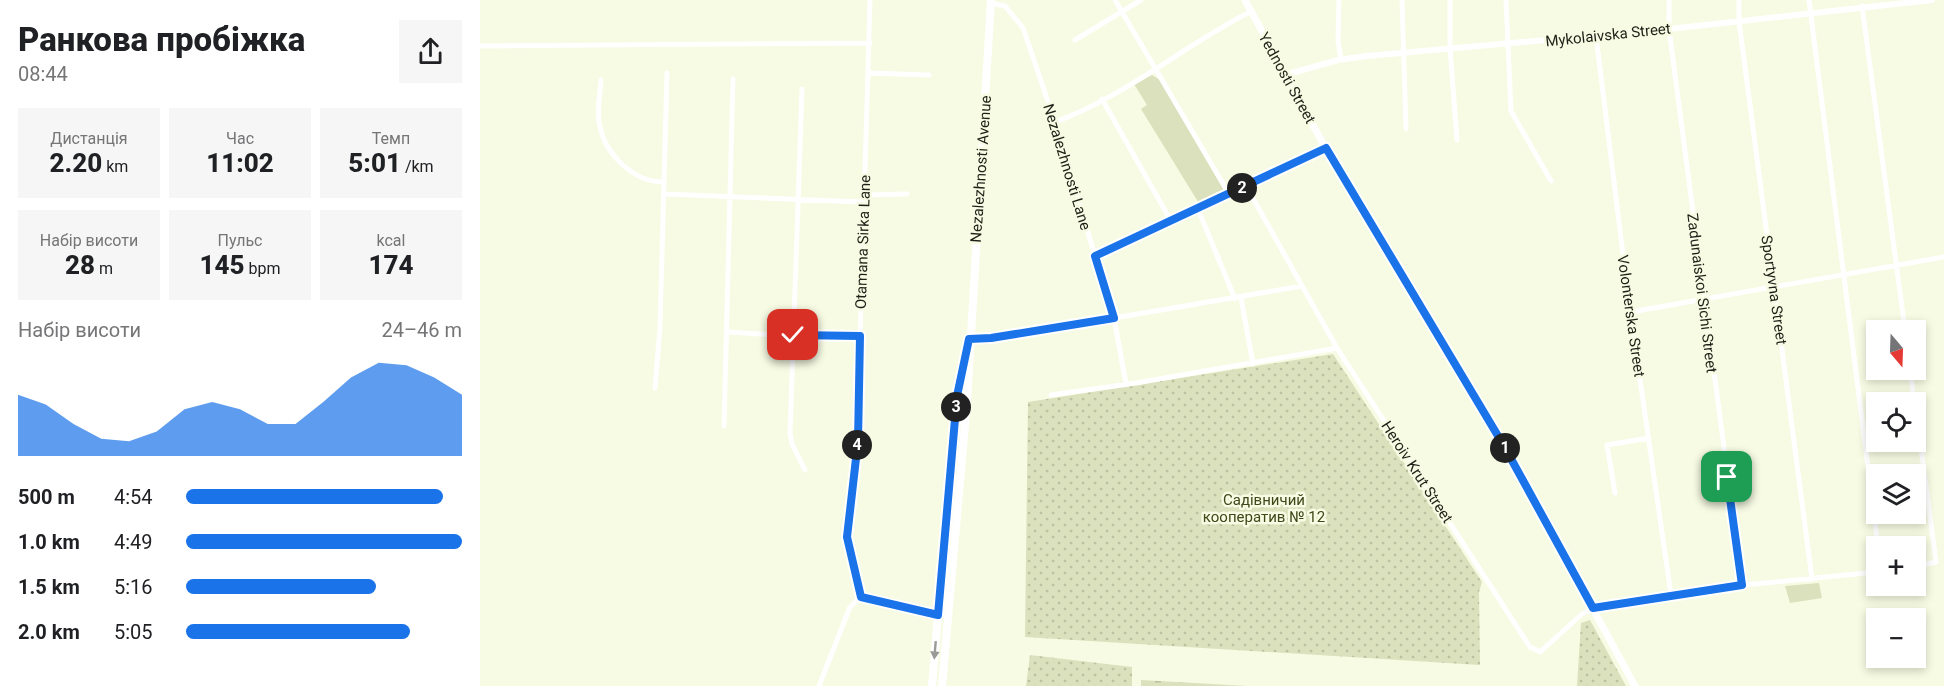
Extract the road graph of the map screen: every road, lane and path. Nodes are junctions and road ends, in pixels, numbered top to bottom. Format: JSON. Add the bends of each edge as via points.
{"nodes":[{"id":1,"x":870,"y":0,"type":"edge"},
{"id":2,"x":1115,"y":0,"type":"edge"},
{"id":3,"x":1141,"y":0,"type":"edge"},
{"id":4,"x":1245,"y":0,"type":"edge"},
{"id":5,"x":1339,"y":0,"type":"edge"},
{"id":6,"x":1402,"y":0,"type":"edge"},
{"id":7,"x":1450,"y":0,"type":"edge"},
{"id":8,"x":1506,"y":0,"type":"edge"},
{"id":9,"x":1669,"y":0,"type":"edge"},
{"id":10,"x":1739,"y":0,"type":"edge"},
{"id":11,"x":1809,"y":0,"type":"edge"},
{"id":12,"x":1932,"y":0,"type":"edge"},
{"id":13,"x":991,"y":2,"type":"edge"},
{"id":14,"x":1876,"y":2,"type":"edge"},
{"id":15,"x":1862,"y":6,"type":"junction"},
{"id":16,"x":1122,"y":12,"type":"junction"},
{"id":17,"x":1250,"y":12,"type":"junction"},
{"id":18,"x":1810,"y":14,"type":"junction"},
{"id":19,"x":1739,"y":21,"type":"junction"},
{"id":20,"x":1669,"y":29,"type":"junction"},
{"id":21,"x":1596,"y":36,"type":"junction"},
{"id":22,"x":1075,"y":40,"type":"dead end"},
{"id":23,"x":870,"y":43,"type":"junction"},
{"id":24,"x":1509,"y":45,"type":"junction"},
{"id":25,"x":480,"y":46,"type":"edge"},
{"id":26,"x":1450,"y":48,"type":"junction"},
{"id":27,"x":1404,"y":52,"type":"junction"},
{"id":28,"x":1341,"y":60,"type":"junction"},
{"id":29,"x":1156,"y":69,"type":"junction"},
{"id":30,"x":667,"y":73,"type":"dead end"},
{"id":31,"x":869,"y":73,"type":"junction"},
{"id":32,"x":929,"y":75,"type":"dead end"},
{"id":33,"x":1285,"y":75,"type":"junction"},
{"id":34,"x":733,"y":79,"type":"dead end"},
{"id":35,"x":601,"y":80,"type":"dead end"},
{"id":36,"x":802,"y":88,"type":"dead end"},
{"id":37,"x":1102,"y":99,"type":"junction"},
{"id":38,"x":1055,"y":122,"type":"junction"},
{"id":39,"x":1406,"y":129,"type":"dead end"},
{"id":40,"x":1457,"y":140,"type":"dead end"},
{"id":41,"x":1326,"y":148,"type":"junction"},
{"id":42,"x":663,"y":182,"type":"junction"},
{"id":43,"x":1551,"y":182,"type":"dead end"},
{"id":44,"x":1246,"y":186,"type":"junction"},
{"id":45,"x":664,"y":194,"type":"junction"},
{"id":46,"x":1229,"y":194,"type":"junction"},
{"id":47,"x":864,"y":195,"type":"junction"},
{"id":48,"x":907,"y":195,"type":"dead end"},
{"id":49,"x":731,"y":196,"type":"junction"},
{"id":50,"x":797,"y":199,"type":"junction"},
{"id":51,"x":864,"y":202,"type":"junction"},
{"id":52,"x":1198,"y":208,"type":"junction"},
{"id":53,"x":1172,"y":221,"type":"junction"},
{"id":54,"x":1095,"y":256,"type":"junction"},
{"id":55,"x":1944,"y":257,"type":"edge"},
{"id":56,"x":1897,"y":266,"type":"junction"},
{"id":57,"x":1843,"y":276,"type":"junction"},
{"id":58,"x":1302,"y":286,"type":"junction"},
{"id":59,"x":1774,"y":287,"type":"junction"},
{"id":60,"x":1238,"y":299,"type":"junction"},
{"id":61,"x":1703,"y":301,"type":"junction"},
{"id":62,"x":1631,"y":312,"type":"junction"},
{"id":63,"x":1114,"y":318,"type":"junction"},
{"id":64,"x":1904,"y":320,"type":"edge"},
{"id":65,"x":728,"y":332,"type":"junction"},
{"id":66,"x":793,"y":335,"type":"junction"},
{"id":67,"x":860,"y":336,"type":"junction"},
{"id":68,"x":969,"y":339,"type":"junction"},
{"id":69,"x":1336,"y":348,"type":"junction"},
{"id":70,"x":1253,"y":364,"type":"junction"},
{"id":71,"x":1126,"y":384,"type":"junction"},
{"id":72,"x":656,"y":388,"type":"dead end"},
{"id":73,"x":1051,"y":395,"type":"dead end"},
{"id":74,"x":957,"y":396,"type":"junction"},
{"id":75,"x":967,"y":397,"type":"junction"},
{"id":76,"x":724,"y":426,"type":"dead end"},
{"id":77,"x":1649,"y":438,"type":"junction"},
{"id":78,"x":1922,"y":452,"type":"edge"},
{"id":79,"x":804,"y":470,"type":"dead end"},
{"id":80,"x":1615,"y":493,"type":"dead end"},
{"id":81,"x":1877,"y":536,"type":"edge"},
{"id":82,"x":1926,"y":564,"type":"edge"},
{"id":83,"x":1866,"y":573,"type":"edge"},
{"id":84,"x":1812,"y":579,"type":"junction"},
{"id":85,"x":1742,"y":585,"type":"junction"},
{"id":86,"x":1671,"y":595,"type":"junction"},
{"id":87,"x":861,"y":597,"type":"junction"},
{"id":88,"x":1593,"y":608,"type":"junction"},
{"id":89,"x":938,"y":615,"type":"junction"},
{"id":90,"x":948,"y":616,"type":"junction"},
{"id":91,"x":819,"y":686,"type":"edge"},
{"id":92,"x":932,"y":686,"type":"edge"},
{"id":93,"x":942,"y":686,"type":"edge"},
{"id":94,"x":1635,"y":686,"type":"edge"}],
"edges":[{"from":1,"to":23,"type":"street","name":"Otamana Sirka Lane"},
{"from":2,"to":16,"type":"street"},
{"from":3,"to":16,"type":"street"},
{"from":4,"to":17,"type":"main road","name":"Yednosti Street"},
{"from":5,"to":28,"type":"street"},
{"from":6,"to":27,"type":"street"},
{"from":7,"to":26,"type":"street"},
{"from":8,"to":24,"type":"street"},
{"from":9,"to":20,"type":"street","name":"Zadunaiskoi Sichi Street"},
{"from":10,"to":19,"type":"street","name":"Sportyvna Street"},
{"from":11,"to":18,"type":"street"},
{"from":12,"to":14,"type":"street","name":"Mykolaivska Street"},
{"from":13,"to":38,"type":"street","name":"Nezalezhnosti Lane","via":[[1005,6],[1020,23]]},
{"from":13,"to":68,"type":"main road","name":"Nezalezhnosti Avenue"},
{"from":14,"to":15,"type":"street","name":"Mykolaivska Street"},
{"from":15,"to":18,"type":"street","name":"Mykolaivska Street"},
{"from":15,"to":56,"type":"street"},
{"from":16,"to":22,"type":"street"},
{"from":16,"to":29,"type":"street"},
{"from":17,"to":29,"type":"street"},
{"from":17,"to":33,"type":"main road","name":"Yednosti Street"},
{"from":18,"to":19,"type":"street","name":"Mykolaivska Street"},
{"from":18,"to":57,"type":"street"},
{"from":19,"to":20,"type":"street","name":"Mykolaivska Street"},
{"from":19,"to":59,"type":"street","name":"Sportyvna Street"},
{"from":20,"to":21,"type":"street","name":"Mykolaivska Street"},
{"from":20,"to":61,"type":"street","name":"Zadunaiskoi Sichi Street"},
{"from":21,"to":24,"type":"street","name":"Mykolaivska Street"},
{"from":21,"to":62,"type":"street","name":"Volonterska Street"},
{"from":23,"to":25,"type":"street"},
{"from":23,"to":31,"type":"street","name":"Otamana Sirka Lane"},
{"from":24,"to":26,"type":"street","name":"Mykolaivska Street"},
{"from":24,"to":43,"type":"street","via":[[1511,111]]},
{"from":26,"to":27,"type":"street","name":"Mykolaivska Street"},
{"from":26,"to":40,"type":"street"},
{"from":27,"to":28,"type":"street","name":"Mykolaivska Street"},
{"from":27,"to":39,"type":"street"},
{"from":28,"to":33,"type":"street","name":"Mykolaivska Street"},
{"from":29,"to":37,"type":"street"},
{"from":29,"to":46,"type":"street"},
{"from":30,"to":42,"type":"street"},
{"from":31,"to":32,"type":"street"},
{"from":31,"to":47,"type":"street","name":"Otamana Sirka Lane"},
{"from":33,"to":41,"type":"main road","name":"Yednosti Street"},
{"from":34,"to":49,"type":"street"},
{"from":35,"to":42,"type":"street","via":[[599,120],[603,135],[630,172]]},
{"from":36,"to":50,"type":"street"},
{"from":37,"to":38,"type":"street"},
{"from":37,"to":53,"type":"street"},
{"from":38,"to":54,"type":"street","name":"Nezalezhnosti Lane"},
{"from":41,"to":44,"type":"street"},
{"from":41,"to":88,"type":"main road","name":"Yednosti Street","via":[[1504,446]]},
{"from":42,"to":45,"type":"street"},
{"from":44,"to":46,"type":"street"},
{"from":44,"to":58,"type":"street","name":"Heroiv Krut Street"},
{"from":45,"to":49,"type":"street"},
{"from":45,"to":72,"type":"street"},
{"from":46,"to":52,"type":"street"},
{"from":47,"to":48,"type":"street"},
{"from":47,"to":51,"type":"street","name":"Otamana Sirka Lane"},
{"from":49,"to":50,"type":"street"},
{"from":49,"to":65,"type":"street"},
{"from":50,"to":51,"type":"street"},
{"from":50,"to":66,"type":"street"},
{"from":51,"to":67,"type":"street","name":"Otamana Sirka Lane"},
{"from":52,"to":53,"type":"street"},
{"from":52,"to":60,"type":"street"},
{"from":53,"to":54,"type":"street"},
{"from":54,"to":63,"type":"street","name":"Nezalezhnosti Lane"},
{"from":55,"to":56,"type":"street"},
{"from":56,"to":57,"type":"street"},
{"from":56,"to":64,"type":"street"},
{"from":57,"to":59,"type":"street"},
{"from":57,"to":81,"type":"street"},
{"from":58,"to":60,"type":"street"},
{"from":58,"to":69,"type":"street","name":"Heroiv Krut Street"},
{"from":59,"to":61,"type":"street"},
{"from":59,"to":84,"type":"street","name":"Sportyvna Street"},
{"from":60,"to":63,"type":"street"},
{"from":60,"to":70,"type":"street"},
{"from":61,"to":62,"type":"street"},
{"from":61,"to":85,"type":"street","name":"Zadunaiskoi Sichi Street"},
{"from":62,"to":77,"type":"street","name":"Volonterska Street"},
{"from":63,"to":68,"type":"street"},
{"from":63,"to":71,"type":"street","name":"Nezalezhnosti Lane"},
{"from":65,"to":66,"type":"street"},
{"from":65,"to":76,"type":"street"},
{"from":66,"to":67,"type":"street"},
{"from":66,"to":79,"type":"street","via":[[790,439]]},
{"from":67,"to":87,"type":"street","name":"Otamana Sirka Lane","via":[[858,441],[847,537]]},
{"from":68,"to":74,"type":"main road","name":"Nezalezhnosti Avenue"},
{"from":68,"to":75,"type":"main road","name":"Nezalezhnosti Avenue"},
{"from":69,"to":70,"type":"street"},
{"from":69,"to":88,"type":"street","name":"Heroiv Krut Street","via":[[1530,647],[1540,652]]},
{"from":70,"to":71,"type":"street"},
{"from":71,"to":73,"type":"street"},
{"from":74,"to":75,"type":"main road"},
{"from":74,"to":89,"type":"main road","name":"Nezalezhnosti Avenue"},
{"from":75,"to":90,"type":"main road","name":"Nezalezhnosti Avenue"},
{"from":77,"to":80,"type":"street","via":[[1607,445]]},
{"from":77,"to":86,"type":"street","name":"Volonterska Street"},
{"from":78,"to":82,"type":"street","via":[[1936,562]]},
{"from":83,"to":84,"type":"street"},
{"from":84,"to":85,"type":"street"},
{"from":85,"to":86,"type":"street"},
{"from":86,"to":88,"type":"street"},
{"from":87,"to":89,"type":"street"},
{"from":87,"to":91,"type":"street","via":[[848,612]]},
{"from":88,"to":94,"type":"main road","name":"Yednosti Street"},
{"from":89,"to":90,"type":"street"},
{"from":89,"to":92,"type":"main road","name":"Nezalezhnosti Avenue","one_way":true},
{"from":90,"to":93,"type":"main road","name":"Nezalezhnosti Avenue"}]}
